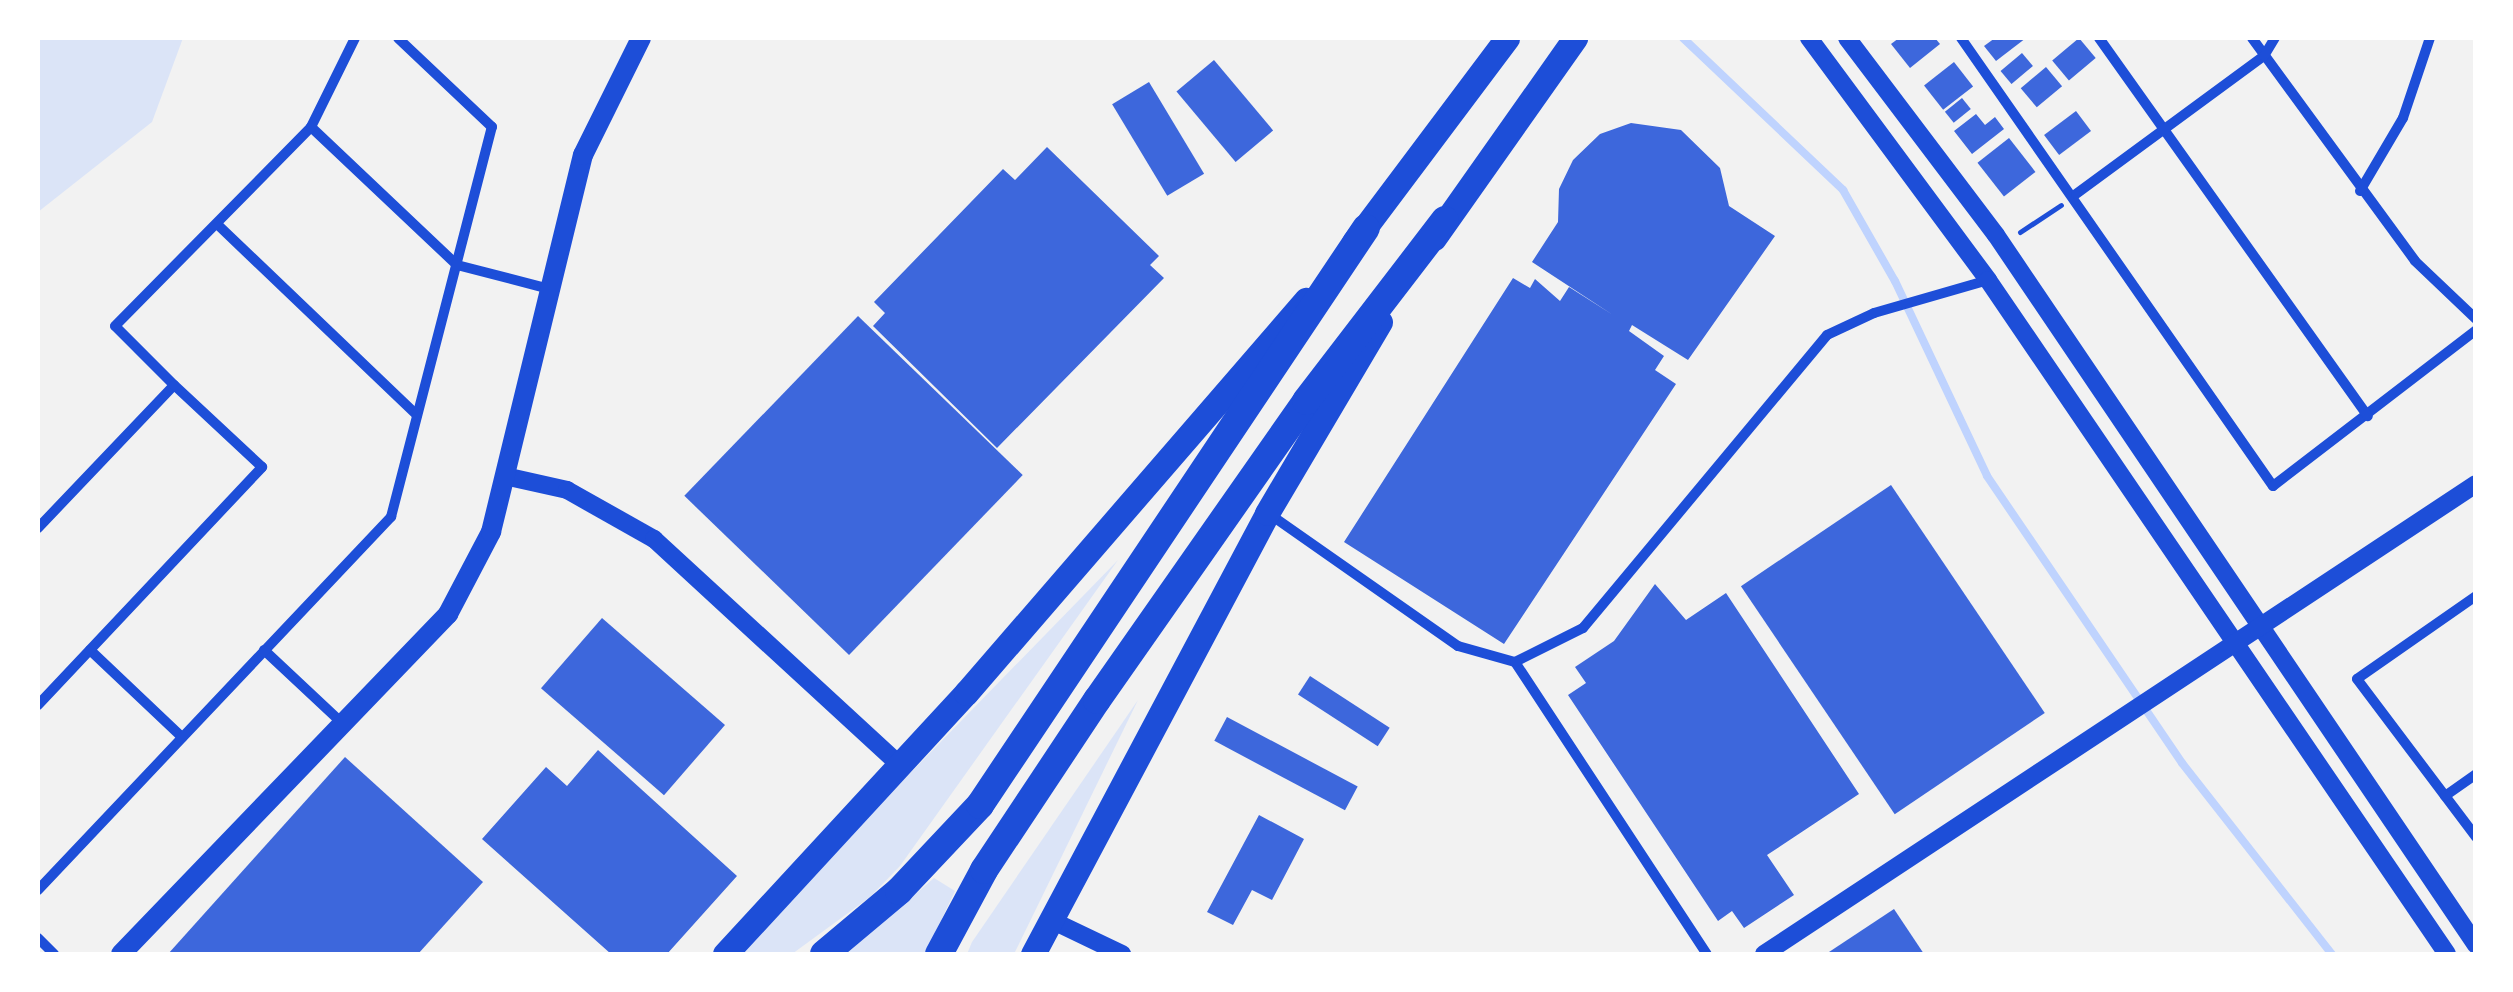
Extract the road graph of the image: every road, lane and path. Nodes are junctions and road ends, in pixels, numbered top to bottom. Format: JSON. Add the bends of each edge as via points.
{"nodes":[{"id":1,"x":354,"y":38,"type":"edge"},
{"id":2,"x":398,"y":38,"type":"edge"},
{"id":3,"x":641,"y":38,"type":"edge"},
{"id":4,"x":1507,"y":38,"type":"edge"},
{"id":5,"x":1575,"y":38,"type":"edge"},
{"id":6,"x":1808,"y":38,"type":"edge"},
{"id":7,"x":1847,"y":38,"type":"edge"},
{"id":8,"x":1960,"y":38,"type":"edge"},
{"id":9,"x":2099,"y":38,"type":"edge"},
{"id":10,"x":2252,"y":38,"type":"edge"},
{"id":11,"x":2276,"y":38,"type":"edge"},
{"id":12,"x":2430,"y":38,"type":"edge"},
{"id":13,"x":2264,"y":56,"type":"junction"},
{"id":14,"x":311,"y":127,"type":"junction"},
{"id":15,"x":2167,"y":131,"type":"junction"},
{"id":16,"x":2360,"y":191,"type":"junction"},
{"id":17,"x":2076,"y":194,"type":"junction"},
{"id":18,"x":1445,"y":220,"type":"junction"},
{"id":19,"x":218,"y":225,"type":"junction"},
{"id":20,"x":1366,"y":228,"type":"junction"},
{"id":21,"x":2017,"y":234,"type":"dead end"},
{"id":22,"x":456,"y":265,"type":"junction"},
{"id":23,"x":1988,"y":280,"type":"junction"},
{"id":24,"x":550,"y":289,"type":"junction"},
{"id":25,"x":2476,"y":319,"type":"edge"},
{"id":26,"x":2476,"y":330,"type":"edge"},
{"id":27,"x":174,"y":385,"type":"junction"},
{"id":28,"x":418,"y":415,"type":"junction"},
{"id":29,"x":2368,"y":416,"type":"junction"},
{"id":30,"x":505,"y":476,"type":"junction"},
{"id":31,"x":2476,"y":484,"type":"edge"},
{"id":32,"x":1267,"y":512,"type":"junction"},
{"id":33,"x":38,"y":528,"type":"edge"},
{"id":34,"x":2476,"y":596,"type":"edge"},
{"id":35,"x":2262,"y":624,"type":"junction"},
{"id":36,"x":2234,"y":641,"type":"junction"},
{"id":37,"x":90,"y":650,"type":"junction"},
{"id":38,"x":264,"y":650,"type":"junction"},
{"id":39,"x":1514,"y":662,"type":"junction"},
{"id":40,"x":38,"y":704,"type":"edge"},
{"id":41,"x":343,"y":724,"type":"junction"},
{"id":42,"x":182,"y":737,"type":"junction"},
{"id":43,"x":900,"y":765,"type":"junction"},
{"id":44,"x":2476,"y":774,"type":"edge"},
{"id":45,"x":2444,"y":796,"type":"junction"},
{"id":46,"x":2476,"y":837,"type":"edge"},
{"id":47,"x":38,"y":890,"type":"edge"},
{"id":48,"x":1051,"y":920,"type":"junction"},
{"id":49,"x":38,"y":938,"type":"edge"},
{"id":50,"x":2476,"y":945,"type":"edge"},
{"id":51,"x":54,"y":954,"type":"edge"},
{"id":52,"x":121,"y":954,"type":"edge"},
{"id":53,"x":725,"y":954,"type":"edge"},
{"id":54,"x":824,"y":954,"type":"edge"},
{"id":55,"x":939,"y":954,"type":"edge"},
{"id":56,"x":1033,"y":954,"type":"edge"},
{"id":57,"x":1122,"y":954,"type":"edge"},
{"id":58,"x":1707,"y":954,"type":"edge"},
{"id":59,"x":1764,"y":954,"type":"edge"},
{"id":60,"x":2447,"y":954,"type":"edge"}],
"edges":[{"from":1,"to":14,"type":"street"},
{"from":2,"to":22,"type":"street","via":[[492,127]]},
{"from":3,"to":24,"type":"main road","via":[[582,155]]},
{"from":4,"to":20,"type":"highway"},
{"from":5,"to":18,"type":"highway"},
{"from":6,"to":23,"type":"street"},
{"from":7,"to":35,"type":"street","via":[[1996,235]]},
{"from":8,"to":17,"type":"street"},
{"from":9,"to":15,"type":"street"},
{"from":10,"to":13,"type":"street"},
{"from":11,"to":13,"type":"street"},
{"from":12,"to":16,"type":"street","via":[[2404,118]]},
{"from":13,"to":15,"type":"street"},
{"from":13,"to":16,"type":"street"},
{"from":14,"to":19,"type":"street"},
{"from":14,"to":22,"type":"street"},
{"from":15,"to":17,"type":"street"},
{"from":15,"to":29,"type":"street"},
{"from":16,"to":25,"type":"street","via":[[2415,261]]},
{"from":17,"to":21,"type":"path"},
{"from":17,"to":29,"type":"street","via":[[2273,486]]},
{"from":18,"to":32,"type":"highway"},
{"from":18,"to":55,"type":"highway","via":[[1306,402],[1097,700],[984,870]]},
{"from":19,"to":27,"type":"street","via":[[115,326]]},
{"from":19,"to":28,"type":"street"},
{"from":20,"to":43,"type":"highway","via":[[1149,486]]},
{"from":20,"to":54,"type":"highway","via":[[980,805],[899,891]]},
{"from":22,"to":24,"type":"street"},
{"from":22,"to":28,"type":"street"},
{"from":23,"to":36,"type":"street"},
{"from":23,"to":39,"type":"street","via":[[1874,312],[1827,335],[1583,628]]},
{"from":24,"to":30,"type":"main road"},
{"from":26,"to":29,"type":"street"},
{"from":27,"to":33,"type":"street"},
{"from":27,"to":37,"type":"street","via":[[262,467]]},
{"from":28,"to":38,"type":"street","via":[[391,517]]},
{"from":30,"to":41,"type":"main road","via":[[491,532],[448,614]]},
{"from":30,"to":43,"type":"street","via":[[567,490],[654,538]]},
{"from":31,"to":35,"type":"street"},
{"from":32,"to":39,"type":"street","via":[[1458,646]]},
{"from":32,"to":48,"type":"highway"},
{"from":34,"to":45,"type":"street","via":[[2357,679]]},
{"from":35,"to":36,"type":"street"},
{"from":35,"to":50,"type":"street"},
{"from":36,"to":59,"type":"street"},
{"from":36,"to":60,"type":"street"},
{"from":37,"to":40,"type":"street"},
{"from":37,"to":42,"type":"street"},
{"from":38,"to":41,"type":"street"},
{"from":38,"to":42,"type":"street"},
{"from":39,"to":58,"type":"street"},
{"from":41,"to":52,"type":"main road"},
{"from":42,"to":47,"type":"street"},
{"from":43,"to":53,"type":"highway"},
{"from":44,"to":45,"type":"street"},
{"from":45,"to":46,"type":"street"},
{"from":48,"to":56,"type":"highway"},
{"from":48,"to":57,"type":"street"},
{"from":49,"to":51,"type":"street"}]}
